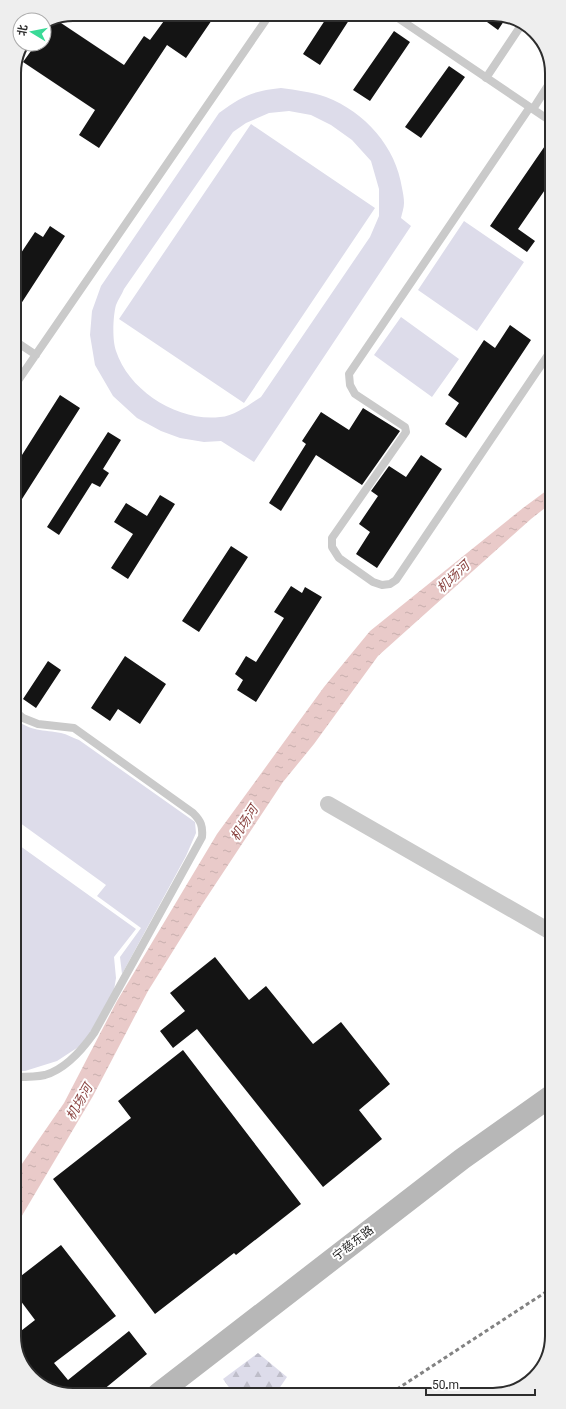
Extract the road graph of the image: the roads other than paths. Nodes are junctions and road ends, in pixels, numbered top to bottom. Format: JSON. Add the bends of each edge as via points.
{"nodes":[{"id":1,"x":265,"y":21,"type":"edge"},
{"id":2,"x":402,"y":21,"type":"edge"},
{"id":3,"x":519,"y":28,"type":"edge"},
{"id":4,"x":486,"y":78,"type":"junction"},
{"id":5,"x":545,"y":89,"type":"edge"},
{"id":6,"x":531,"y":108,"type":"junction"},
{"id":7,"x":545,"y":117,"type":"edge"},
{"id":8,"x":21,"y":345,"type":"edge"},
{"id":9,"x":36,"y":355,"type":"junction"},
{"id":10,"x":545,"y":359,"type":"edge"},
{"id":11,"x":21,"y":376,"type":"edge"},
{"id":12,"x":21,"y":716,"type":"edge"},
{"id":13,"x":328,"y":804,"type":"dead end"},
{"id":14,"x":545,"y":929,"type":"edge"},
{"id":15,"x":21,"y":1077,"type":"edge"},
{"id":16,"x":545,"y":1100,"type":"edge"},
{"id":17,"x":166,"y":1388,"type":"edge"}],
"edges":[{"from":1,"to":9,"type":"lane"},
{"from":2,"to":4,"type":"lane"},
{"from":3,"to":4,"type":"lane"},
{"from":4,"to":6,"type":"lane"},
{"from":5,"to":6,"type":"lane"},
{"from":6,"to":7,"type":"lane"},
{"from":6,"to":10,"type":"lane","via":[[349,374],[350,385],[355,394],[405,426],[406,432],[332,538],[332,547],[339,558],[373,582],[382,585],[396,580]]},
{"from":8,"to":9,"type":"lane"},
{"from":9,"to":11,"type":"lane"},
{"from":12,"to":15,"type":"lane","via":[[38,724],[74,728],[193,813],[200,819],[202,837],[84,1047],[66,1065],[45,1075]]},
{"from":13,"to":14,"type":"street"},
{"from":16,"to":17,"type":"main road","name":"宁慈东路","via":[[462,1159]]}]}
